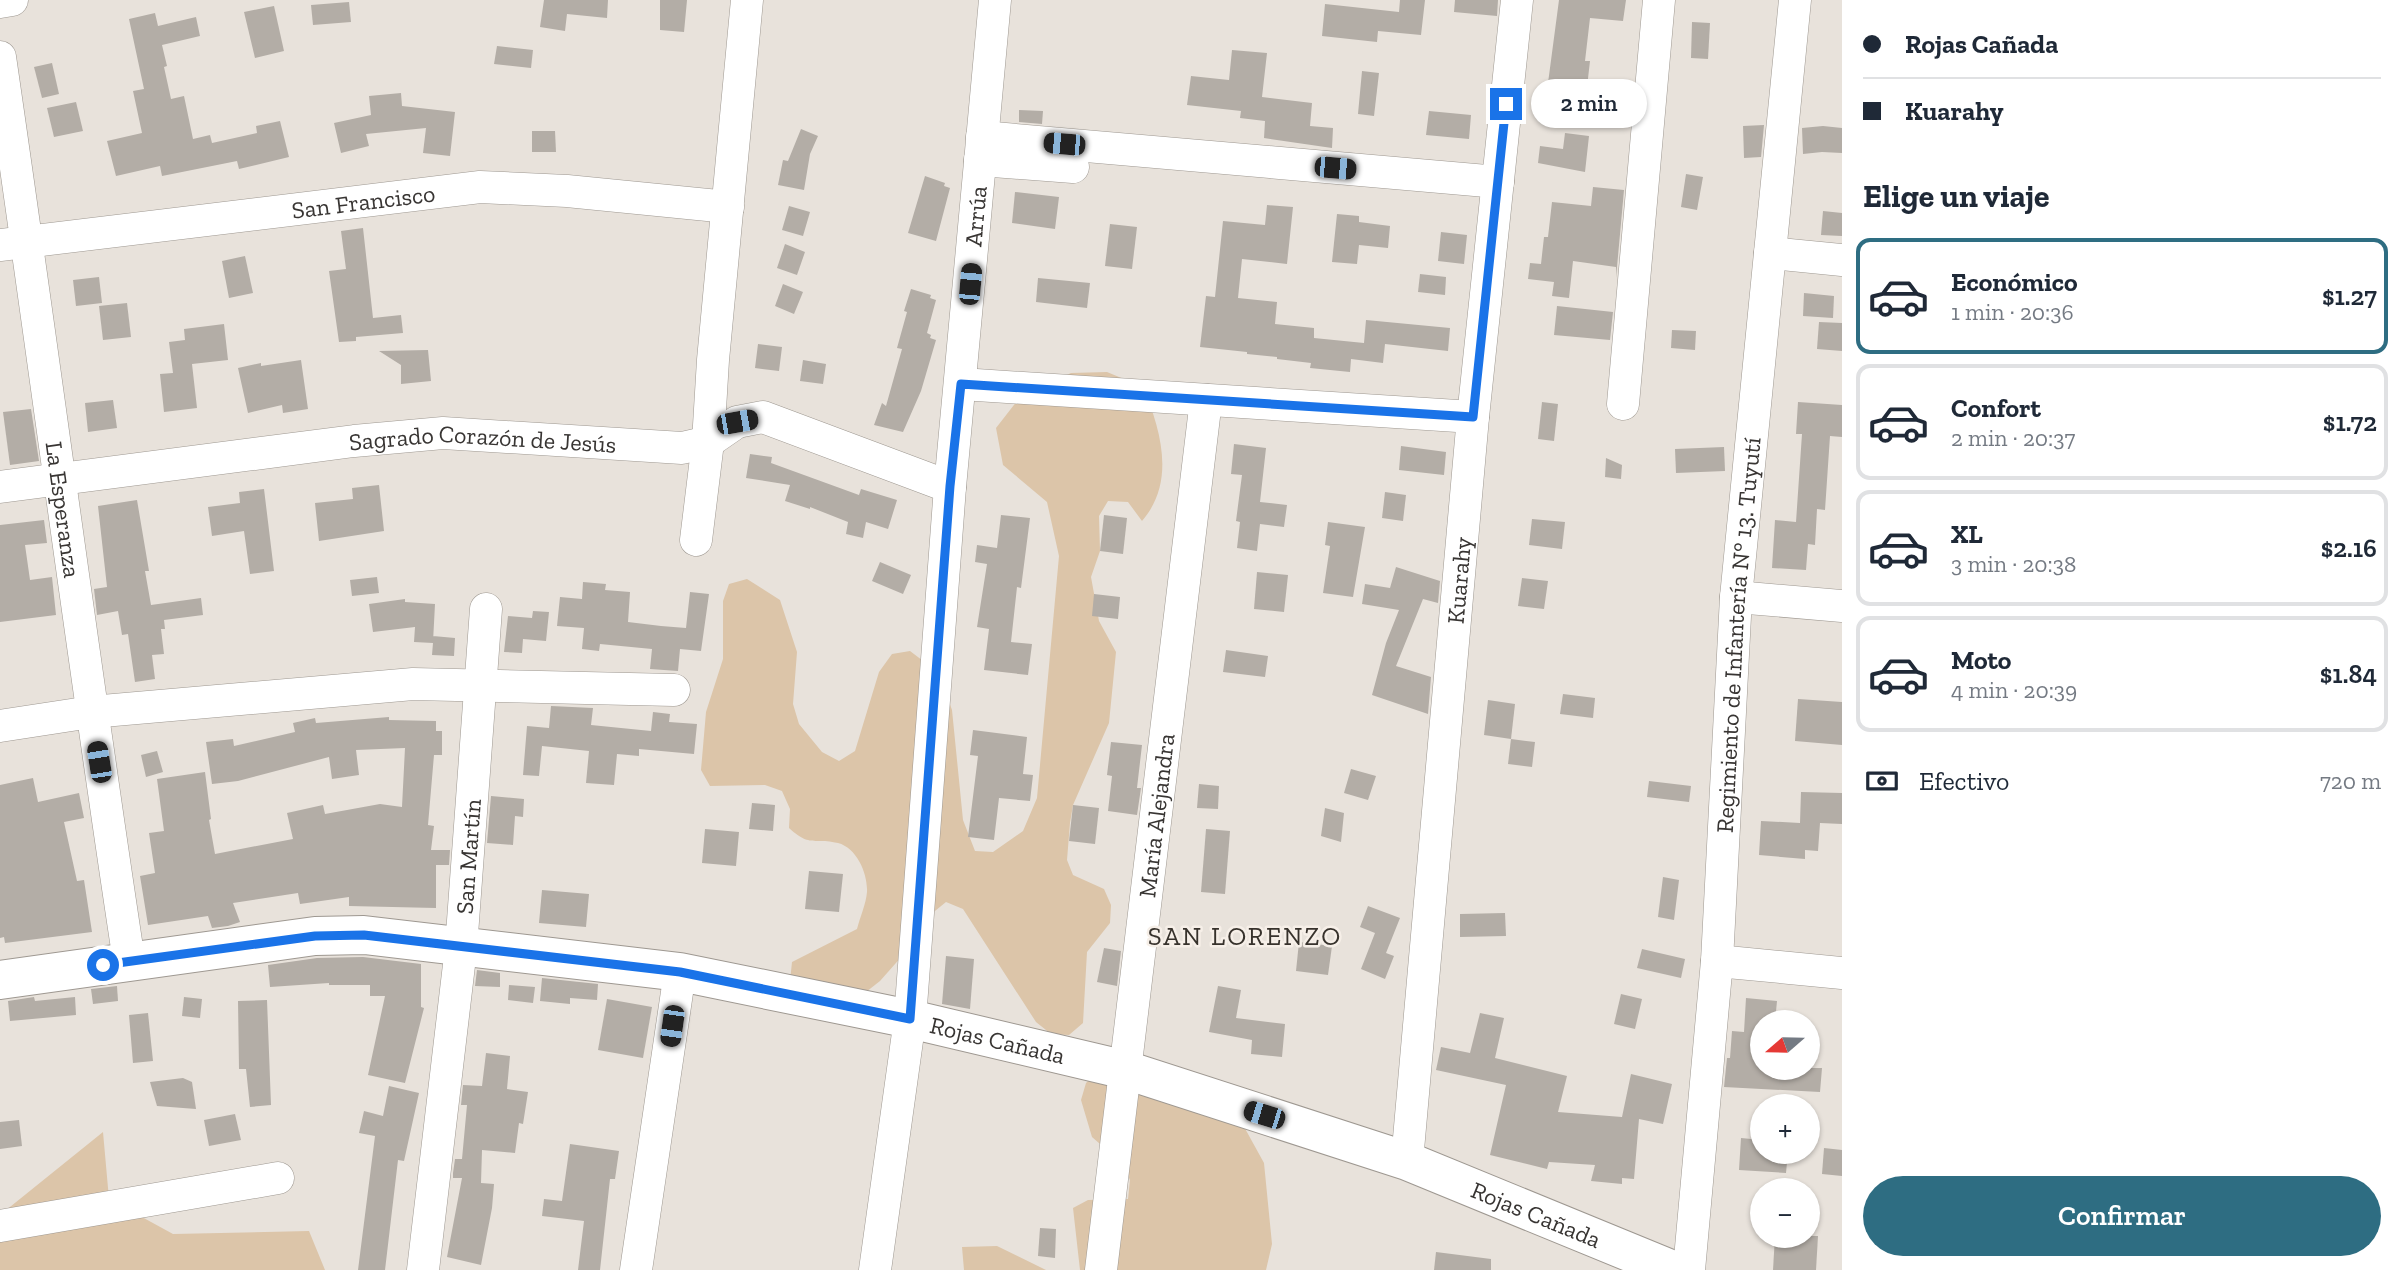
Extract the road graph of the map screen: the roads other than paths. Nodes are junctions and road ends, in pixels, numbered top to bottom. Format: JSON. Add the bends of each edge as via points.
{"nodes":[{"id":1,"x":12,"y":0,"type":"edge"},
{"id":2,"x":747,"y":0,"type":"edge"},
{"id":3,"x":995,"y":0,"type":"edge"},
{"id":4,"x":1517,"y":0,"type":"edge"},
{"id":5,"x":1659,"y":0,"type":"edge"},
{"id":6,"x":1795,"y":0,"type":"edge"},
{"id":7,"x":0,"y":2,"type":"edge"},
{"id":8,"x":0,"y":57,"type":"edge"},
{"id":9,"x":981,"y":148,"type":"junction"},
{"id":10,"x":1497,"y":191,"type":"junction"},
{"id":11,"x":728,"y":207,"type":"junction"},
{"id":12,"x":13,"y":243,"type":"edge"},
{"id":13,"x":1770,"y":253,"type":"junction"},
{"id":14,"x":1842,"y":260,"type":"edge"},
{"id":15,"x":961,"y":384,"type":"junction"},
{"id":16,"x":1206,"y":400,"type":"junction"},
{"id":17,"x":1623,"y":404,"type":"dead end"},
{"id":18,"x":1473,"y":417,"type":"junction"},
{"id":19,"x":708,"y":442,"type":"junction"},
{"id":20,"x":61,"y":479,"type":"junction"},
{"id":21,"x":950,"y":486,"type":"junction"},
{"id":22,"x":0,"y":487,"type":"edge"},
{"id":23,"x":696,"y":540,"type":"dead end"},
{"id":24,"x":1736,"y":597,"type":"junction"},
{"id":25,"x":1842,"y":606,"type":"edge"},
{"id":26,"x":486,"y":609,"type":"dead end"},
{"id":27,"x":482,"y":686,"type":"junction"},
{"id":28,"x":674,"y":690,"type":"dead end"},
{"id":29,"x":91,"y":712,"type":"junction"},
{"id":30,"x":0,"y":726,"type":"edge"},
{"id":31,"x":461,"y":947,"type":"junction"},
{"id":32,"x":129,"y":961,"type":"junction"},
{"id":33,"x":1717,"y":961,"type":"junction"},
{"id":34,"x":680,"y":972,"type":"junction"},
{"id":35,"x":1842,"y":973,"type":"edge"},
{"id":36,"x":0,"y":980,"type":"edge"},
{"id":37,"x":910,"y":1019,"type":"junction"},
{"id":38,"x":1126,"y":1070,"type":"junction"},
{"id":39,"x":1408,"y":1161,"type":"junction"},
{"id":40,"x":278,"y":1178,"type":"dead end"},
{"id":41,"x":0,"y":1226,"type":"edge"},
{"id":42,"x":1650,"y":1266,"type":"edge"},
{"id":43,"x":423,"y":1270,"type":"edge"},
{"id":44,"x":636,"y":1270,"type":"edge"},
{"id":45,"x":874,"y":1270,"type":"edge"},
{"id":46,"x":1101,"y":1270,"type":"edge"},
{"id":47,"x":1689,"y":1270,"type":"edge"}],
"edges":[{"from":1,"to":7,"type":"street"},
{"from":2,"to":11,"type":"street"},
{"from":3,"to":9,"type":"street","name":"Arrúa"},
{"from":4,"to":10,"type":"street","name":"Kuarahy"},
{"from":5,"to":17,"type":"street"},
{"from":6,"to":13,"type":"street","name":"Regimiento de Infantería N° 13. Tuyutí"},
{"from":8,"to":12,"type":"street","name":"La Esperanza"},
{"from":9,"to":10,"type":"street"},
{"from":9,"to":15,"type":"street","name":"Arrúa"},
{"from":10,"to":18,"type":"street","name":"Kuarahy"},
{"from":11,"to":12,"type":"street","name":"San Francisco","via":[[480,187]]},
{"from":11,"to":19,"type":"street"},
{"from":12,"to":20,"type":"street","name":"La Esperanza"},
{"from":13,"to":14,"type":"street"},
{"from":13,"to":24,"type":"street","name":"Regimiento de Infantería N° 13. Tuyutí"},
{"from":15,"to":16,"type":"street"},
{"from":15,"to":21,"type":"street","name":"Arrúa"},
{"from":16,"to":18,"type":"street"},
{"from":16,"to":38,"type":"street","name":"María Alejandra"},
{"from":18,"to":39,"type":"street","name":"Kuarahy"},
{"from":19,"to":20,"type":"street","name":"Sagrado Corazón de Jesús","via":[[682,448],[443,433],[354,440]]},
{"from":19,"to":21,"type":"street","name":"Sagrado Corazón de Jesús","via":[[737,422],[763,417]]},
{"from":19,"to":23,"type":"street"},
{"from":20,"to":22,"type":"street","name":"Sagrado Corazón de Jesús"},
{"from":20,"to":29,"type":"street","name":"La Esperanza"},
{"from":21,"to":37,"type":"street","name":"Arrúa"},
{"from":24,"to":25,"type":"street"},
{"from":24,"to":33,"type":"street","name":"Regimiento de Infantería N° 13. Tuyutí"},
{"from":26,"to":27,"type":"street","name":"San Martín"},
{"from":27,"to":28,"type":"street"},
{"from":27,"to":29,"type":"street","via":[[413,684]]},
{"from":27,"to":31,"type":"street","name":"San Martín"},
{"from":29,"to":30,"type":"street"},
{"from":29,"to":32,"type":"street","name":"La Esperanza"},
{"from":31,"to":32,"type":"main road","name":"Rojas Cañada","via":[[364,935],[315,936]]},
{"from":31,"to":34,"type":"main road","name":"Rojas Cañada"},
{"from":31,"to":43,"type":"street","name":"San Martín"},
{"from":32,"to":36,"type":"main road","name":"Rojas Cañada"},
{"from":33,"to":35,"type":"street"},
{"from":33,"to":47,"type":"street","name":"Regimiento de Infantería N° 13. Tuyutí"},
{"from":34,"to":37,"type":"main road","name":"Rojas Cañada"},
{"from":34,"to":44,"type":"street"},
{"from":37,"to":38,"type":"main road","name":"Rojas Cañada"},
{"from":37,"to":45,"type":"street","name":"Arrúa"},
{"from":38,"to":39,"type":"main road","name":"Rojas Cañada"},
{"from":38,"to":46,"type":"street","name":"María Alejandra"},
{"from":39,"to":42,"type":"main road","name":"Rojas Cañada"},
{"from":40,"to":41,"type":"street"}]}
